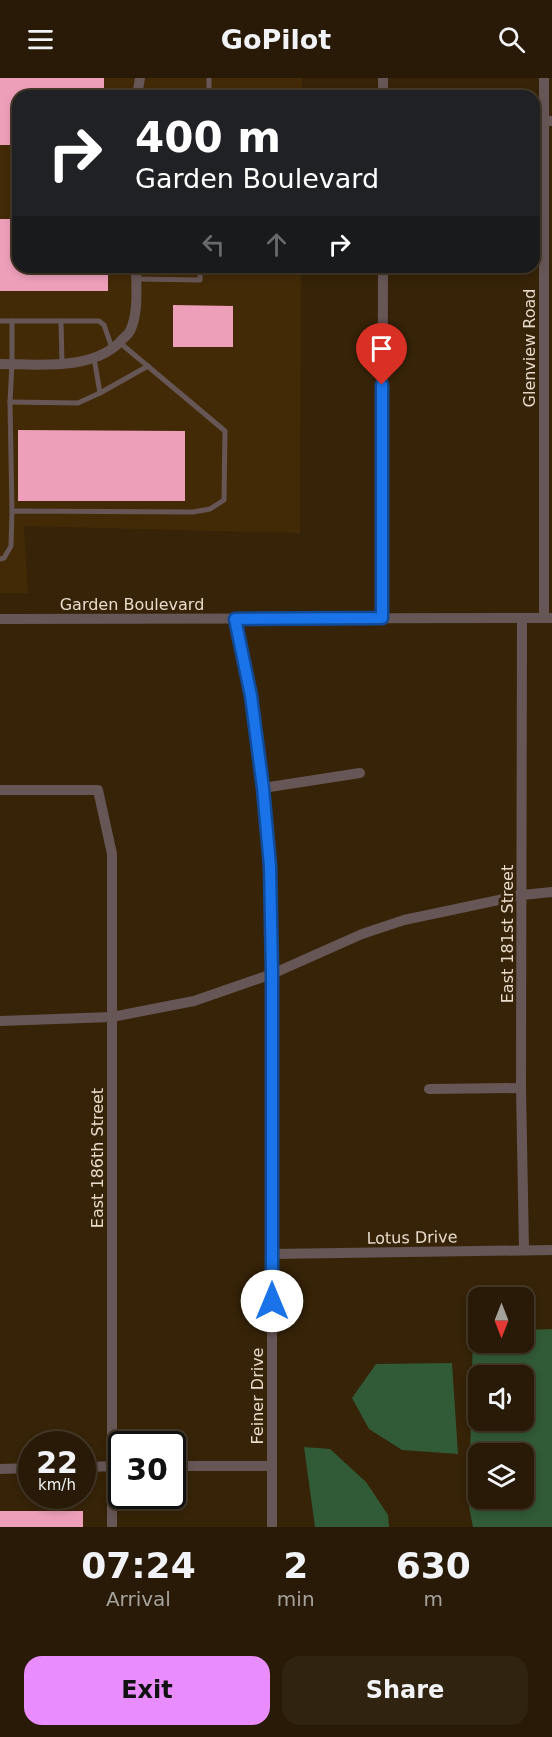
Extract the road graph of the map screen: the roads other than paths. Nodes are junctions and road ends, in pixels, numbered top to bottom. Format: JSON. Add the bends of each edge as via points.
{"nodes":[{"id":1,"x":544,"y":78,"type":"edge"},
{"id":2,"x":543,"y":121,"type":"edge"},
{"id":3,"x":136,"y":273,"type":"edge"},
{"id":4,"x":200,"y":273,"type":"edge"},
{"id":5,"x":383,"y":273,"type":"edge"},
{"id":6,"x":136,"y":279,"type":"junction"},
{"id":7,"x":0,"y":321,"type":"edge"},
{"id":8,"x":12,"y":321,"type":"junction"},
{"id":9,"x":61,"y":321,"type":"junction"},
{"id":10,"x":116,"y":345,"type":"junction"},
{"id":11,"x":94,"y":358,"type":"junction"},
{"id":12,"x":62,"y":363,"type":"junction"},
{"id":13,"x":0,"y":364,"type":"edge"},
{"id":14,"x":12,"y":364,"type":"junction"},
{"id":15,"x":148,"y":366,"type":"junction"},
{"id":16,"x":100,"y":393,"type":"junction"},
{"id":17,"x":10,"y":402,"type":"junction"},
{"id":18,"x":12,"y":511,"type":"junction"},
{"id":19,"x":0,"y":559,"type":"edge"},
{"id":20,"x":382,"y":618,"type":"junction"},
{"id":21,"x":522,"y":618,"type":"junction"},
{"id":22,"x":548,"y":618,"type":"edge"},
{"id":23,"x":0,"y":619,"type":"edge"},
{"id":24,"x":235,"y":619,"type":"junction"},
{"id":25,"x":360,"y":773,"type":"dead end"},
{"id":26,"x":263,"y":788,"type":"junction"},
{"id":27,"x":0,"y":790,"type":"edge"},
{"id":28,"x":552,"y":892,"type":"edge"},
{"id":29,"x":522,"y":895,"type":"junction"},
{"id":30,"x":272,"y":974,"type":"junction"},
{"id":31,"x":112,"y":1017,"type":"junction"},
{"id":32,"x":0,"y":1021,"type":"edge"},
{"id":33,"x":520,"y":1088,"type":"junction"},
{"id":34,"x":429,"y":1089,"type":"dead end"},
{"id":35,"x":524,"y":1250,"type":"junction"},
{"id":36,"x":552,"y":1250,"type":"edge"},
{"id":37,"x":272,"y":1254,"type":"junction"},
{"id":38,"x":117,"y":1431,"type":"edge"},
{"id":39,"x":186,"y":1466,"type":"edge"},
{"id":40,"x":272,"y":1466,"type":"junction"},
{"id":41,"x":18,"y":1468,"type":"edge"},
{"id":42,"x":0,"y":1469,"type":"edge"},
{"id":43,"x":113,"y":1509,"type":"edge"},
{"id":44,"x":112,"y":1527,"type":"edge"},
{"id":45,"x":272,"y":1527,"type":"edge"}],
"edges":[{"from":1,"to":2,"type":"street","name":"Glenview Road"},
{"from":2,"to":22,"type":"street","name":"Glenview Road"},
{"from":3,"to":6,"type":"street"},
{"from":4,"to":6,"type":"lane","via":[[200,280]]},
{"from":5,"to":20,"type":"street"},
{"from":6,"to":10,"type":"street","via":[[136,310],[129,333]]},
{"from":7,"to":8,"type":"lane"},
{"from":8,"to":9,"type":"lane"},
{"from":8,"to":14,"type":"lane"},
{"from":9,"to":10,"type":"lane","via":[[99,321]]},
{"from":9,"to":12,"type":"lane"},
{"from":10,"to":11,"type":"street"},
{"from":10,"to":15,"type":"lane"},
{"from":11,"to":12,"type":"street"},
{"from":11,"to":16,"type":"lane"},
{"from":12,"to":14,"type":"street"},
{"from":13,"to":14,"type":"street"},
{"from":14,"to":17,"type":"lane"},
{"from":15,"to":16,"type":"lane"},
{"from":15,"to":18,"type":"lane","via":[[225,431],[224,500],[210,509],[193,512]]},
{"from":16,"to":17,"type":"lane","via":[[78,403]]},
{"from":17,"to":18,"type":"lane"},
{"from":18,"to":19,"type":"lane","via":[[11,546]]},
{"from":20,"to":21,"type":"street","name":"Garden Boulevard"},
{"from":20,"to":24,"type":"street","name":"Garden Boulevard"},
{"from":21,"to":22,"type":"street","name":"Garden Boulevard"},
{"from":21,"to":29,"type":"street","name":"East 181st Street"},
{"from":23,"to":24,"type":"street","name":"Garden Boulevard"},
{"from":24,"to":26,"type":"street","name":"Feiner Drive","via":[[251,696]]},
{"from":25,"to":26,"type":"street"},
{"from":26,"to":30,"type":"street","name":"Feiner Drive","via":[[270,866]]},
{"from":27,"to":31,"type":"street","name":"East 186th Street","via":[[98,790],[112,854]]},
{"from":28,"to":29,"type":"street"},
{"from":29,"to":30,"type":"street","via":[[404,920]]},
{"from":29,"to":33,"type":"street","name":"East 181st Street"},
{"from":30,"to":31,"type":"street","via":[[194,1001]]},
{"from":30,"to":37,"type":"street","name":"Feiner Drive"},
{"from":31,"to":32,"type":"street"},
{"from":31,"to":38,"type":"street","name":"East 186th Street"},
{"from":33,"to":34,"type":"street"},
{"from":33,"to":35,"type":"street","name":"East 181st Street"},
{"from":35,"to":36,"type":"street","name":"Lotus Drive"},
{"from":35,"to":37,"type":"street","name":"Lotus Drive"},
{"from":37,"to":40,"type":"street","name":"Feiner Drive"},
{"from":39,"to":40,"type":"street"},
{"from":40,"to":45,"type":"street","name":"Feiner Drive"},
{"from":41,"to":42,"type":"street"},
{"from":43,"to":44,"type":"street","name":"East 186th Street"}]}
